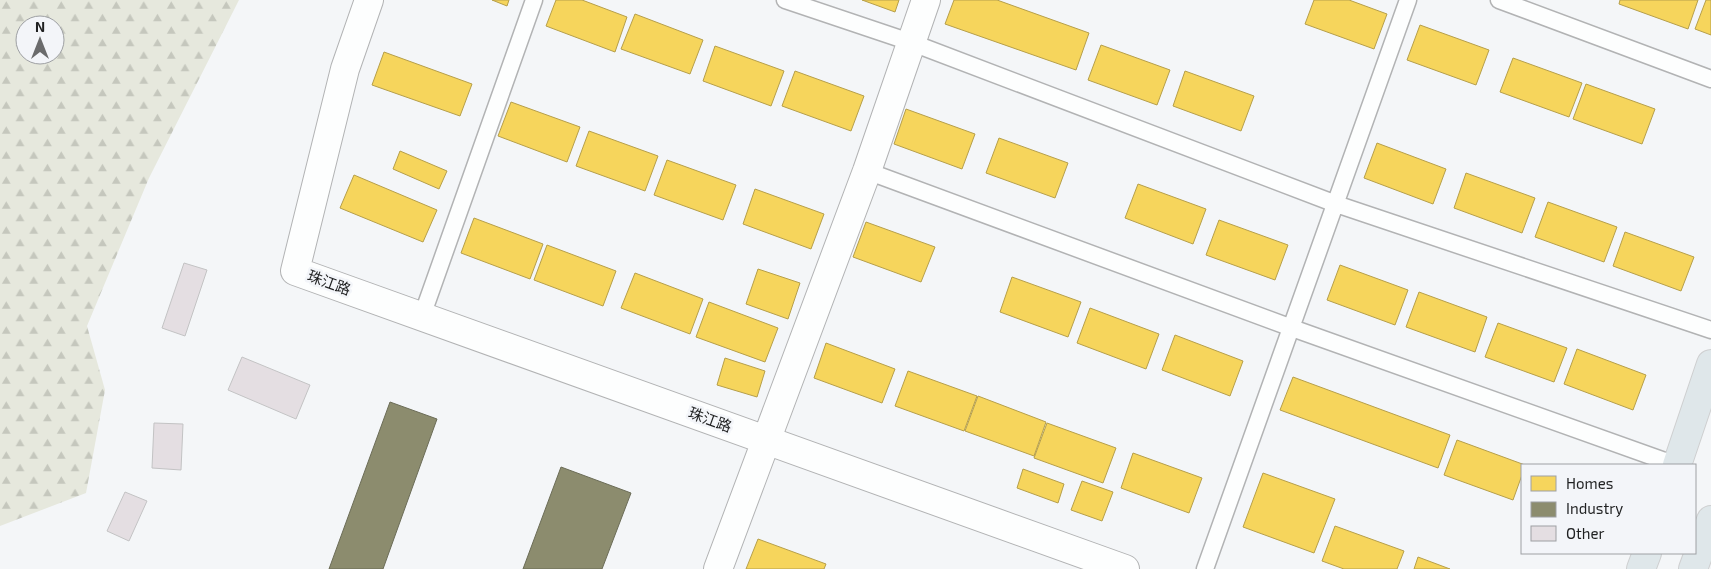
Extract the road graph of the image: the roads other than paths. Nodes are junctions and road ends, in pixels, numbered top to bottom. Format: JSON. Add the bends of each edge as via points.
{"nodes":[{"id":1,"x":370,"y":0,"type":"edge"},
{"id":2,"x":534,"y":0,"type":"edge"},
{"id":3,"x":785,"y":0,"type":"edge"},
{"id":4,"x":926,"y":0,"type":"edge"},
{"id":5,"x":1408,"y":0,"type":"edge"},
{"id":6,"x":1499,"y":0,"type":"edge"},
{"id":7,"x":910,"y":42,"type":"junction"},
{"id":8,"x":1711,"y":79,"type":"edge"},
{"id":9,"x":867,"y":171,"type":"junction"},
{"id":10,"x":1336,"y":204,"type":"junction"},
{"id":11,"x":422,"y":316,"type":"junction"},
{"id":12,"x":1292,"y":328,"type":"junction"},
{"id":13,"x":1711,"y":330,"type":"edge"},
{"id":14,"x":1711,"y":364,"type":"edge"},
{"id":15,"x":766,"y":440,"type":"junction"},
{"id":16,"x":1674,"y":464,"type":"edge"},
{"id":17,"x":1677,"y":464,"type":"edge"},
{"id":18,"x":1711,"y":520,"type":"edge"},
{"id":19,"x":1647,"y":554,"type":"edge"},
{"id":20,"x":718,"y":569,"type":"edge"},
{"id":21,"x":1125,"y":569,"type":"edge"},
{"id":22,"x":1206,"y":569,"type":"edge"},
{"id":23,"x":1641,"y":569,"type":"edge"},
{"id":24,"x":1693,"y":569,"type":"edge"}],
"edges":[{"from":1,"to":11,"type":"street","name":"珠江路","via":[[345,69],[295,271]]},
{"from":2,"to":11,"type":"lane"},
{"from":3,"to":7,"type":"lane"},
{"from":4,"to":7,"type":"street"},
{"from":5,"to":10,"type":"lane"},
{"from":6,"to":8,"type":"lane"},
{"from":7,"to":9,"type":"street"},
{"from":7,"to":10,"type":"lane"},
{"from":9,"to":12,"type":"lane"},
{"from":9,"to":15,"type":"street"},
{"from":10,"to":12,"type":"lane"},
{"from":10,"to":13,"type":"lane"},
{"from":11,"to":15,"type":"street","name":"珠江路"},
{"from":12,"to":16,"type":"lane"},
{"from":12,"to":22,"type":"lane"},
{"from":14,"to":17,"type":"main road"},
{"from":15,"to":20,"type":"street"},
{"from":15,"to":21,"type":"street","name":"珠江路"},
{"from":18,"to":24,"type":"main road"},
{"from":19,"to":23,"type":"main road"}]}
